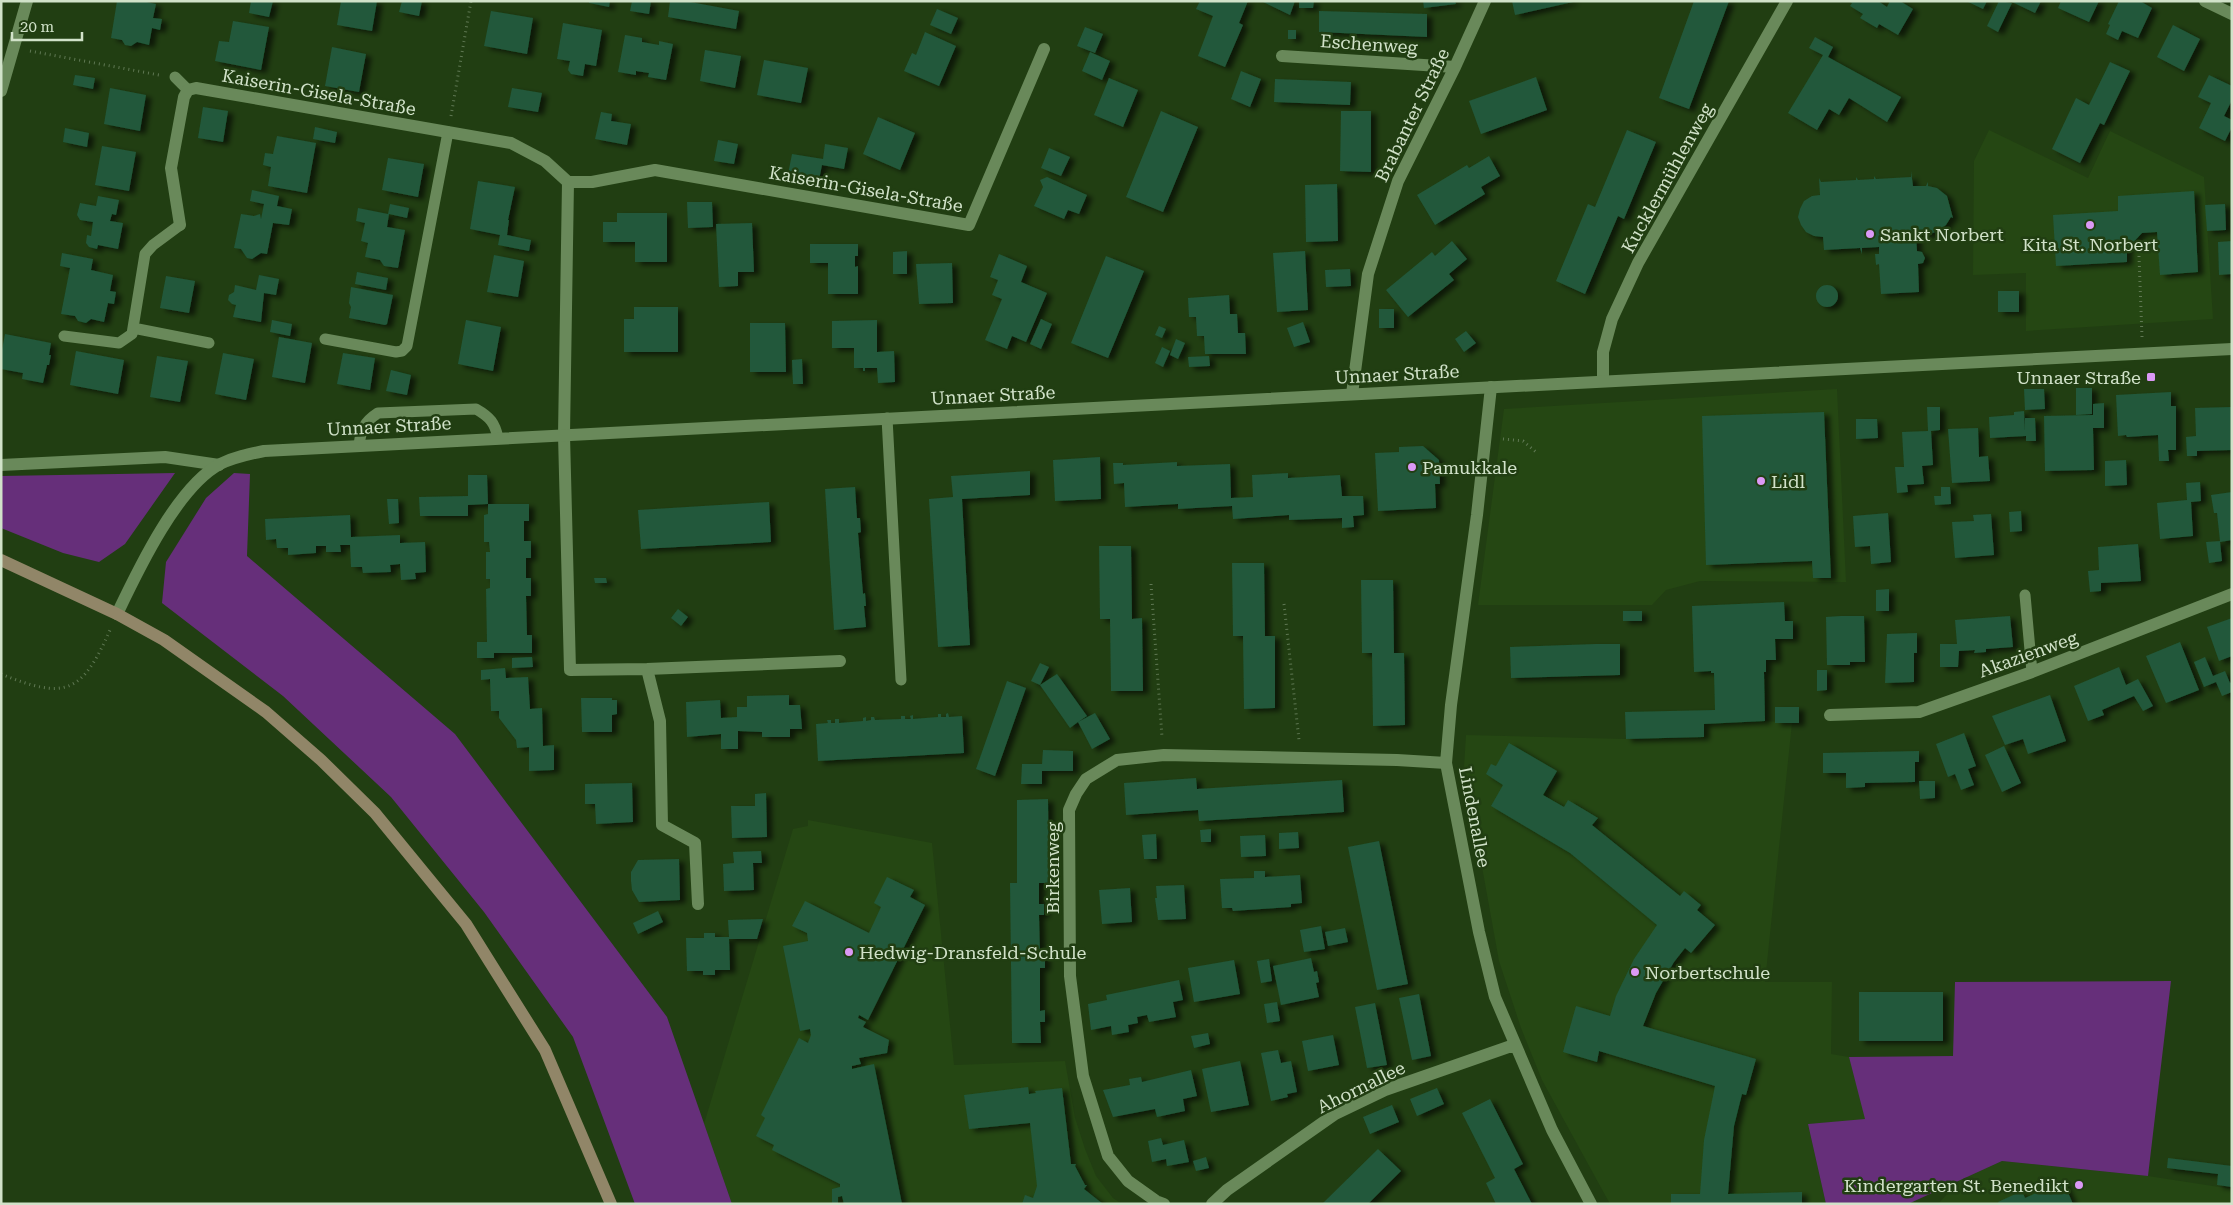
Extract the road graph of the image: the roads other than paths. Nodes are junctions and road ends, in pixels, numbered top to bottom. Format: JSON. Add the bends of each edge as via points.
{"nodes":[{"id":1,"x":27,"y":1,"type":"edge"},
{"id":2,"x":1484,"y":1,"type":"edge"},
{"id":3,"x":1787,"y":1,"type":"edge"},
{"id":4,"x":2205,"y":1,"type":"edge"},
{"id":5,"x":2232,"y":14,"type":"edge"},
{"id":6,"x":1044,"y":49,"type":"dead end"},
{"id":7,"x":1282,"y":56,"type":"dead end"},
{"id":8,"x":1455,"y":67,"type":"junction"},
{"id":9,"x":175,"y":77,"type":"road end"},
{"id":10,"x":188,"y":90,"type":"junction"},
{"id":11,"x":1,"y":91,"type":"edge"},
{"id":12,"x":448,"y":132,"type":"junction"},
{"id":13,"x":568,"y":182,"type":"junction"},
{"id":14,"x":180,"y":225,"type":"joint"},
{"id":15,"x":133,"y":328,"type":"junction"},
{"id":16,"x":64,"y":336,"type":"dead end"},
{"id":17,"x":325,"y":339,"type":"dead end"},
{"id":18,"x":209,"y":343,"type":"dead end"},
{"id":19,"x":2232,"y":349,"type":"edge"},
{"id":20,"x":1603,"y":381,"type":"junction"},
{"id":21,"x":1491,"y":387,"type":"junction"},
{"id":22,"x":1352,"y":394,"type":"junction"},
{"id":23,"x":887,"y":418,"type":"junction"},
{"id":24,"x":564,"y":435,"type":"junction"},
{"id":25,"x":498,"y":438,"type":"junction"},
{"id":26,"x":359,"y":445,"type":"junction"},
{"id":27,"x":1,"y":464,"type":"edge"},
{"id":28,"x":218,"y":465,"type":"junction"},
{"id":29,"x":1,"y":560,"type":"edge"},
{"id":30,"x":2232,"y":594,"type":"edge"},
{"id":31,"x":2025,"y":595,"type":"dead end"},
{"id":32,"x":117,"y":614,"type":"junction"},
{"id":33,"x":840,"y":660,"type":"dead end"},
{"id":34,"x":647,"y":670,"type":"junction"},
{"id":35,"x":2032,"y":672,"type":"junction"},
{"id":36,"x":902,"y":680,"type":"dead end"},
{"id":37,"x":1830,"y":715,"type":"dead end"},
{"id":38,"x":1446,"y":763,"type":"junction"},
{"id":39,"x":698,"y":904,"type":"dead end"},
{"id":40,"x":1514,"y":1045,"type":"junction"},
{"id":41,"x":611,"y":1204,"type":"edge"},
{"id":42,"x":1164,"y":1204,"type":"edge"},
{"id":43,"x":1212,"y":1204,"type":"edge"},
{"id":44,"x":1591,"y":1204,"type":"edge"}],
"edges":[{"from":1,"to":11,"type":"street"},
{"from":2,"to":8,"type":"street","name":"Brabanter Straße"},
{"from":3,"to":20,"type":"street","name":"Kucklermühlenweg","via":[[1638,264],[1612,319],[1603,352]]},
{"from":4,"to":5,"type":"street"},
{"from":6,"to":13,"type":"street","name":"Kaiserin-Gisela-Straße","via":[[969,225],[656,170],[592,182]]},
{"from":7,"to":8,"type":"street","name":"Eschenweg"},
{"from":8,"to":22,"type":"street","name":"Brabanter Straße","via":[[1398,181],[1368,274]]},
{"from":9,"to":10,"type":"lane"},
{"from":10,"to":12,"type":"street","name":"Kaiserin-Gisela-Straße","via":[[196,88]]},
{"from":10,"to":14,"type":"street","via":[[171,168]]},
{"from":12,"to":13,"type":"street","name":"Kaiserin-Gisela-Straße","via":[[512,143],[545,161]]},
{"from":12,"to":17,"type":"lane","via":[[406,346],[396,352]]},
{"from":13,"to":24,"type":"street"},
{"from":14,"to":15,"type":"lane","via":[[145,254]]},
{"from":15,"to":16,"type":"lane","via":[[132,334],[119,343]]},
{"from":15,"to":18,"type":"lane"},
{"from":19,"to":20,"type":"street","name":"Unnaer Straße"},
{"from":20,"to":21,"type":"street","name":"Unnaer Straße"},
{"from":21,"to":22,"type":"street","name":"Unnaer Straße"},
{"from":21,"to":38,"type":"street","name":"Lindenallee"},
{"from":22,"to":23,"type":"street","name":"Unnaer Straße"},
{"from":23,"to":24,"type":"street","name":"Unnaer Straße"},
{"from":23,"to":36,"type":"lane"},
{"from":24,"to":25,"type":"street","name":"Unnaer Straße"},
{"from":24,"to":34,"type":"street","via":[[570,670]]},
{"from":25,"to":26,"type":"street","name":"Unnaer Straße"},
{"from":25,"to":26,"type":"lane","via":[[496,426],[487,415],[476,409],[378,413],[368,419],[361,430]]},
{"from":26,"to":28,"type":"street","name":"Unnaer Straße","via":[[264,451],[238,456]]},
{"from":27,"to":28,"type":"street","via":[[164,457]]},
{"from":28,"to":32,"type":"street","name":"Unnaer Straße","via":[[188,491],[136,574]]},
{"from":29,"to":32,"type":"main road"},
{"from":30,"to":35,"type":"street","name":"Akazienweg"},
{"from":31,"to":35,"type":"lane"},
{"from":32,"to":41,"type":"main road","via":[[164,640],[266,712],[375,812],[466,924],[545,1050]]},
{"from":33,"to":34,"type":"street"},
{"from":34,"to":39,"type":"street","via":[[660,721],[662,825],[695,843]]},
{"from":35,"to":37,"type":"street","name":"Akazienweg","via":[[1919,712]]},
{"from":38,"to":40,"type":"street","name":"Lindenallee","via":[[1482,941],[1496,997]]},
{"from":38,"to":42,"type":"street","name":"Birkenweg","via":[[1164,755],[1117,760],[1086,779],[1076,794],[1070,810],[1070,976],[1083,1076],[1108,1156],[1128,1181]]},
{"from":40,"to":43,"type":"street","name":"Ahornallee","via":[[1385,1090],[1336,1114],[1227,1190]]},
{"from":40,"to":44,"type":"street","name":"Lindenallee","via":[[1552,1130]]}]}
